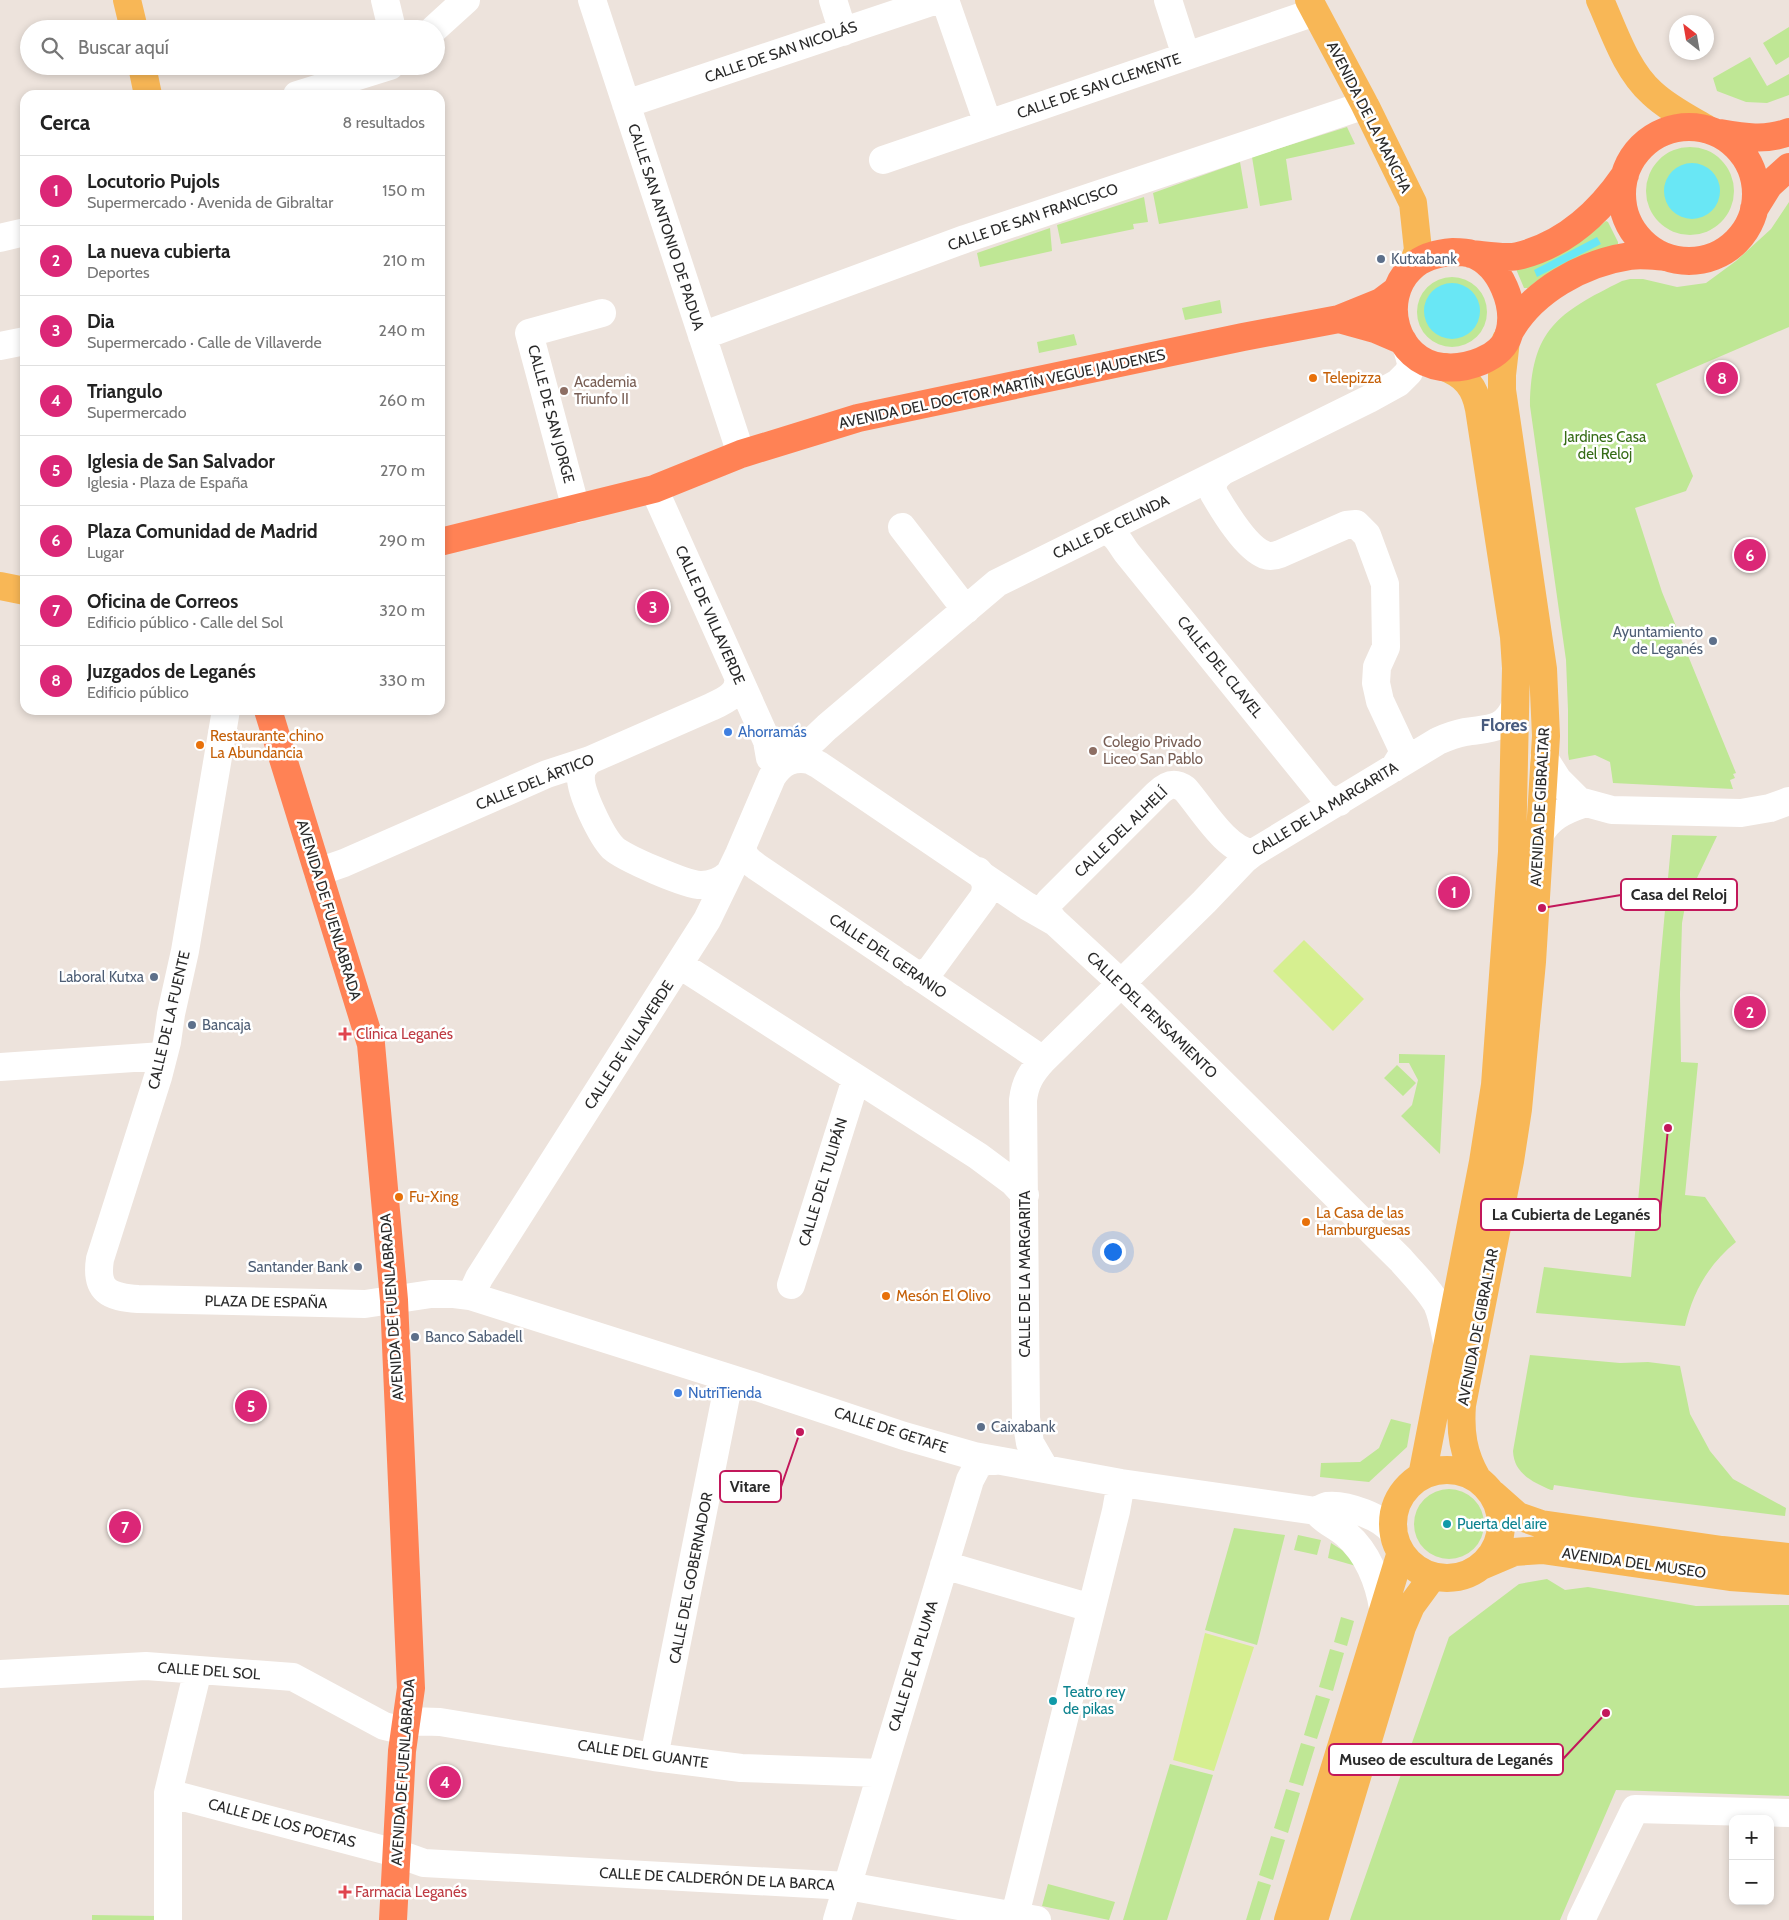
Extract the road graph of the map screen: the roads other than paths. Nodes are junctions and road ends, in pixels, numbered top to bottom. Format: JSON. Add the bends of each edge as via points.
{"nodes":[{"id":1,"x":127,"y":0,"type":"edge"},
{"id":2,"x":385,"y":0,"type":"edge"},
{"id":3,"x":466,"y":0,"type":"edge"},
{"id":4,"x":592,"y":0,"type":"edge"},
{"id":5,"x":833,"y":0,"type":"edge"},
{"id":6,"x":937,"y":0,"type":"edge"},
{"id":7,"x":945,"y":0,"type":"edge"},
{"id":8,"x":1168,"y":0,"type":"edge"},
{"id":9,"x":1600,"y":0,"type":"edge"},
{"id":10,"x":1312,"y":6,"type":"edge"},
{"id":11,"x":132,"y":20,"type":"edge"},
{"id":12,"x":390,"y":20,"type":"edge"},
{"id":13,"x":444,"y":20,"type":"edge"},
{"id":14,"x":843,"y":32,"type":"junction"},
{"id":15,"x":1186,"y":56,"type":"junction"},
{"id":16,"x":144,"y":75,"type":"edge"},
{"id":17,"x":361,"y":75,"type":"edge"},
{"id":18,"x":147,"y":90,"type":"edge"},
{"id":19,"x":313,"y":90,"type":"edge"},
{"id":20,"x":626,"y":104,"type":"junction"},
{"id":21,"x":1365,"y":105,"type":"junction"},
{"id":22,"x":988,"y":124,"type":"junction"},
{"id":23,"x":1713,"y":131,"type":"junction"},
{"id":24,"x":1789,"y":132,"type":"edge"},
{"id":25,"x":883,"y":160,"type":"dead end"},
{"id":26,"x":1789,"y":167,"type":"edge"},
{"id":27,"x":1625,"y":175,"type":"junction"},
{"id":28,"x":1754,"y":209,"type":"junction"},
{"id":29,"x":20,"y":233,"type":"edge"},
{"id":30,"x":0,"y":238,"type":"edge"},
{"id":31,"x":1471,"y":254,"type":"junction"},
{"id":32,"x":1669,"y":258,"type":"junction"},
{"id":33,"x":1412,"y":267,"type":"junction"},
{"id":34,"x":1397,"y":290,"type":"junction"},
{"id":35,"x":602,"y":313,"type":"dead end"},
{"id":36,"x":1339,"y":319,"type":"junction"},
{"id":37,"x":702,"y":336,"type":"junction"},
{"id":38,"x":1508,"y":336,"type":"junction"},
{"id":39,"x":20,"y":342,"type":"edge"},
{"id":40,"x":1405,"y":345,"type":"junction"},
{"id":41,"x":0,"y":346,"type":"edge"},
{"id":42,"x":1444,"y":367,"type":"junction"},
{"id":43,"x":741,"y":454,"type":"junction"},
{"id":44,"x":1222,"y":472,"type":"junction"},
{"id":45,"x":654,"y":489,"type":"junction"},
{"id":46,"x":576,"y":509,"type":"junction"},
{"id":47,"x":902,"y":527,"type":"dead end"},
{"id":48,"x":1102,"y":532,"type":"junction"},
{"id":49,"x":445,"y":541,"type":"edge"},
{"id":50,"x":0,"y":586,"type":"edge"},
{"id":51,"x":20,"y":590,"type":"edge"},
{"id":52,"x":966,"y":610,"type":"junction"},
{"id":53,"x":738,"y":677,"type":"junction"},
{"id":54,"x":1515,"y":706,"type":"junction"},
{"id":55,"x":225,"y":715,"type":"edge"},
{"id":56,"x":270,"y":715,"type":"edge"},
{"id":57,"x":801,"y":751,"type":"junction"},
{"id":58,"x":1544,"y":758,"type":"junction"},
{"id":59,"x":590,"y":760,"type":"junction"},
{"id":60,"x":1394,"y":768,"type":"junction"},
{"id":61,"x":770,"y":781,"type":"junction"},
{"id":62,"x":1789,"y":801,"type":"edge"},
{"id":63,"x":1339,"y":802,"type":"junction"},
{"id":64,"x":1583,"y":804,"type":"junction"},
{"id":65,"x":1539,"y":837,"type":"junction"},
{"id":66,"x":743,"y":845,"type":"junction"},
{"id":67,"x":1253,"y":853,"type":"junction"},
{"id":68,"x":978,"y":871,"type":"junction"},
{"id":69,"x":318,"y":872,"type":"junction"},
{"id":70,"x":729,"y":874,"type":"junction"},
{"id":71,"x":1053,"y":920,"type":"junction"},
{"id":72,"x":680,"y":965,"type":"junction"},
{"id":73,"x":913,"y":974,"type":"junction"},
{"id":74,"x":1121,"y":983,"type":"junction"},
{"id":75,"x":163,"y":1056,"type":"junction"},
{"id":76,"x":0,"y":1067,"type":"edge"},
{"id":77,"x":1036,"y":1068,"type":"junction"},
{"id":78,"x":856,"y":1078,"type":"junction"},
{"id":79,"x":978,"y":1156,"type":"junction"},
{"id":80,"x":1025,"y":1194,"type":"junction"},
{"id":81,"x":791,"y":1285,"type":"dead end"},
{"id":82,"x":479,"y":1298,"type":"junction"},
{"id":83,"x":138,"y":1299,"type":"joint"},
{"id":84,"x":394,"y":1300,"type":"junction"},
{"id":85,"x":1448,"y":1347,"type":"junction"},
{"id":86,"x":745,"y":1383,"type":"junction"},
{"id":87,"x":995,"y":1461,"type":"junction"},
{"id":88,"x":1045,"y":1469,"type":"junction"},
{"id":89,"x":1422,"y":1476,"type":"junction"},
{"id":90,"x":1121,"y":1482,"type":"junction"},
{"id":91,"x":1485,"y":1486,"type":"junction"},
{"id":92,"x":1316,"y":1511,"type":"junction"},
{"id":93,"x":1398,"y":1543,"type":"junction"},
{"id":94,"x":1789,"y":1557,"type":"edge"},
{"id":95,"x":944,"y":1565,"type":"junction"},
{"id":96,"x":1481,"y":1566,"type":"junction"},
{"id":97,"x":1434,"y":1576,"type":"junction"},
{"id":98,"x":1789,"y":1581,"type":"edge"},
{"id":99,"x":1091,"y":1608,"type":"junction"},
{"id":100,"x":1383,"y":1608,"type":"junction"},
{"id":101,"x":198,"y":1670,"type":"junction"},
{"id":102,"x":0,"y":1674,"type":"edge"},
{"id":103,"x":406,"y":1726,"type":"junction"},
{"id":104,"x":654,"y":1757,"type":"junction"},
{"id":105,"x":880,"y":1774,"type":"junction"},
{"id":106,"x":168,"y":1793,"type":"junction"},
{"id":107,"x":1789,"y":1813,"type":"edge"},
{"id":108,"x":396,"y":1853,"type":"junction"},
{"id":109,"x":848,"y":1886,"type":"junction"},
{"id":110,"x":1026,"y":1918,"type":"edge"},
{"id":111,"x":168,"y":1920,"type":"edge"},
{"id":112,"x":394,"y":1920,"type":"edge"},
{"id":113,"x":837,"y":1920,"type":"edge"},
{"id":114,"x":1288,"y":1920,"type":"edge"},
{"id":115,"x":1314,"y":1920,"type":"edge"},
{"id":116,"x":1581,"y":1920,"type":"edge"}],
"edges":[{"from":1,"to":11,"type":"main road"},
{"from":2,"to":12,"type":"street"},
{"from":3,"to":13,"type":"street"},
{"from":4,"to":20,"type":"street","name":"CALLE SAN ANTONIO DE PADUA"},
{"from":5,"to":14,"type":"street"},
{"from":6,"to":14,"type":"street","name":"CALLE DE SAN NICOLÁS"},
{"from":7,"to":22,"type":"street"},
{"from":8,"to":15,"type":"street"},
{"from":9,"to":23,"type":"main road","via":[[1626,57],[1644,84],[1660,99]]},
{"from":10,"to":15,"type":"street","name":"CALLE DE SAN CLEMENTE"},
{"from":10,"to":21,"type":"main road","name":"AVENIDA DE LA MANCHA"},
{"from":14,"to":20,"type":"street","name":"CALLE DE SAN NICOLÁS"},
{"from":15,"to":22,"type":"street","name":"CALLE DE SAN CLEMENTE"},
{"from":16,"to":18,"type":"main road"},
{"from":17,"to":19,"type":"street"},
{"from":20,"to":37,"type":"street","name":"CALLE SAN ANTONIO DE PADUA"},
{"from":21,"to":33,"type":"main road","name":"AVENIDA DE LA MANCHA","via":[[1413,203],[1418,250]]},
{"from":21,"to":37,"type":"street","name":"CALLE DE SAN FRANCISCO","via":[[965,239]]},
{"from":22,"to":25,"type":"street","name":"CALLE DE SAN CLEMENTE"},
{"from":23,"to":24,"type":"highway","via":[[1739,137],[1766,138]]},
{"from":23,"to":27,"type":"highway","via":[[1689,127],[1656,136],[1634,156]]},
{"from":23,"to":28,"type":"highway","via":[[1737,146],[1752,172]]},
{"from":26,"to":28,"type":"highway","via":[[1769,186]]},
{"from":27,"to":31,"type":"highway","via":[[1594,213],[1574,230],[1555,240],[1517,256]]},
{"from":27,"to":32,"type":"highway","via":[[1621,196],[1628,224],[1648,248]]},
{"from":28,"to":32,"type":"highway","via":[[1740,235],[1722,250],[1692,260]]},
{"from":29,"to":30,"type":"street"},
{"from":31,"to":33,"type":"highway","via":[[1443,253]]},
{"from":31,"to":38,"type":"highway","via":[[1489,266],[1501,283],[1512,314]]},
{"from":32,"to":38,"type":"highway","via":[[1632,255],[1607,260],[1584,270],[1532,302]]},
{"from":33,"to":34,"type":"highway"},
{"from":34,"to":36,"type":"highway","name":"AVENIDA DEL DOCTOR MARTÍN VEGUE JAUDENES","via":[[1381,302]]},
{"from":34,"to":40,"type":"highway","via":[[1394,321]]},
{"from":35,"to":46,"type":"street","name":"CALLE DE SAN JORGE","via":[[529,333]]},
{"from":36,"to":40,"type":"highway","name":"AVENIDA DEL DOCTOR MARTÍN VEGUE JAUDENES","via":[[1375,329]]},
{"from":36,"to":43,"type":"highway","name":"AVENIDA DEL DOCTOR MARTÍN VEGUE JAUDENES","via":[[867,416]]},
{"from":37,"to":43,"type":"street","name":"CALLE SAN ANTONIO DE PADUA"},
{"from":38,"to":42,"type":"highway","via":[[1497,351],[1472,365]]},
{"from":38,"to":58,"type":"main road","name":"AVENIDA DE GIBRALTAR","via":[[1502,390],[1543,669]]},
{"from":39,"to":41,"type":"street"},
{"from":40,"to":42,"type":"highway","via":[[1421,360]]},
{"from":40,"to":44,"type":"street","name":"CALLE DE CELINDA","via":[[1410,372],[1398,383]]},
{"from":42,"to":54,"type":"main road","name":"AVENIDA DE GIBRALTAR","via":[[1468,382],[1477,400],[1514,637]]},
{"from":43,"to":45,"type":"highway","name":"AVENIDA DEL DOCTOR MARTÍN VEGUE JAUDENES"},
{"from":44,"to":48,"type":"street","name":"CALLE DE CELINDA"},
{"from":44,"to":60,"type":"street","via":[[1213,482],[1214,494],[1245,539],[1263,555],[1280,554],[1346,525],[1356,524],[1368,535],[1385,588],[1386,647],[1376,674],[1380,701],[1402,748],[1402,755]]},
{"from":45,"to":46,"type":"highway","name":"AVENIDA DEL DOCTOR MARTÍN VEGUE JAUDENES"},
{"from":45,"to":53,"type":"street","name":"CALLE DE VILLAVERDE"},
{"from":46,"to":49,"type":"highway","name":"AVENIDA DEL DOCTOR MARTÍN VEGUE JAUDENES"},
{"from":47,"to":52,"type":"street"},
{"from":48,"to":52,"type":"street","name":"CALLE DE CELINDA","via":[[997,583]]},
{"from":48,"to":63,"type":"street","name":"CALLE DEL CLAVEL","via":[[1114,535],[1323,795],[1332,802]]},
{"from":50,"to":51,"type":"main road"},
{"from":52,"to":57,"type":"street","name":"CALLE DE CELINDA"},
{"from":53,"to":57,"type":"street","name":"CALLE DE VILLAVERDE"},
{"from":53,"to":59,"type":"street","name":"CALLE DEL ÁRTICO","via":[[737,688],[725,700]]},
{"from":54,"to":60,"type":"street","name":"CALLE DE LA MARGARITA","via":[[1509,716],[1494,727],[1449,736]]},
{"from":54,"to":85,"type":"main road","name":"AVENIDA DE GIBRALTAR","via":[[1512,852],[1495,1085]]},
{"from":55,"to":75,"type":"street","name":"CALLE DE LA FUENTE","via":[[185,950]]},
{"from":56,"to":69,"type":"highway","name":"AVENIDA DE FUENLABRADA"},
{"from":57,"to":61,"type":"street","name":"CALLE DE VILLAVERDE","via":[[799,758],[780,767]]},
{"from":57,"to":61,"type":"street","name":"CALLE DE VILLAVERDE","via":[[770,758]]},
{"from":57,"to":68,"type":"street","name":"CALLE DEL PENSAMIENTO"},
{"from":58,"to":64,"type":"street","via":[[1569,792]]},
{"from":58,"to":65,"type":"main road","name":"AVENIDA DE GIBRALTAR"},
{"from":59,"to":69,"type":"street","name":"CALLE DEL ÁRTICO","via":[[547,774]]},
{"from":59,"to":70,"type":"street","via":[[581,772],[581,783],[604,835],[614,849],[632,860],[692,884],[716,883]]},
{"from":60,"to":63,"type":"street","name":"CALLE DE LA MARGARITA"},
{"from":61,"to":66,"type":"street","name":"CALLE DE VILLAVERDE"},
{"from":62,"to":64,"type":"street","via":[[1742,813],[1612,810]]},
{"from":63,"to":67,"type":"street","name":"CALLE DE LA MARGARITA"},
{"from":64,"to":65,"type":"street","via":[[1551,820]]},
{"from":65,"to":91,"type":"main road","name":"AVENIDA DE GIBRALTAR","via":[[1532,962],[1518,1109],[1462,1414],[1464,1450],[1471,1468]]},
{"from":66,"to":70,"type":"street","name":"CALLE DE VILLAVERDE"},
{"from":66,"to":73,"type":"street","name":"CALLE DEL GERANIO","via":[[749,862]]},
{"from":67,"to":71,"type":"street","name":"CALLE DEL ALHELÍ","via":[[1235,847],[1185,789],[1168,785],[1049,902],[1047,912]]},
{"from":67,"to":74,"type":"street","name":"CALLE DE LA MARGARITA"},
{"from":68,"to":71,"type":"street","name":"CALLE DEL PENSAMIENTO","via":[[1027,906]]},
{"from":68,"to":73,"type":"street","via":[[986,883],[983,898],[931,969],[921,975]]},
{"from":69,"to":84,"type":"highway","name":"AVENIDA DE FUENLABRADA","via":[[371,1044]]},
{"from":70,"to":72,"type":"street","name":"CALLE DE VILLAVERDE","via":[[713,910]]},
{"from":71,"to":74,"type":"street","name":"CALLE DEL PENSAMIENTO"},
{"from":72,"to":78,"type":"street"},
{"from":72,"to":82,"type":"street","name":"CALLE DE VILLAVERDE","via":[[479,1278],[474,1289]]},
{"from":73,"to":77,"type":"street","name":"CALLE DEL GERANIO"},
{"from":74,"to":77,"type":"street","name":"CALLE DE LA MARGARITA"},
{"from":74,"to":85,"type":"street","name":"CALLE DEL PENSAMIENTO","via":[[1412,1273],[1437,1304]]},
{"from":75,"to":76,"type":"street"},
{"from":75,"to":83,"type":"street","name":"CALLE DE LA FUENTE","via":[[99,1265],[99,1276],[108,1291],[116,1297]]},
{"from":77,"to":79,"type":"street","name":"CALLE DE LA MARGARITA","via":[[1016,1096],[1013,1137],[1008,1150],[997,1158]]},
{"from":77,"to":80,"type":"street","name":"CALLE DE LA MARGARITA","via":[[1026,1084],[1023,1100]]},
{"from":78,"to":79,"type":"street"},
{"from":78,"to":81,"type":"street","name":"CALLE DEL TULIPÁN"},
{"from":79,"to":80,"type":"street"},
{"from":80,"to":88,"type":"street","name":"CALLE DE LA MARGARITA","via":[[1026,1418],[1030,1443]]},
{"from":82,"to":84,"type":"street","name":"PLAZA DE ESPAÑA","via":[[445,1294]]},
{"from":82,"to":86,"type":"street","name":"CALLE DE GETAFE"},
{"from":83,"to":84,"type":"street","name":"PLAZA DE ESPAÑA","via":[[365,1304]]},
{"from":84,"to":103,"type":"highway","name":"AVENIDA DE FUENLABRADA","via":[[411,1688]]},
{"from":85,"to":89,"type":"main road","name":"AVENIDA DE GIBRALTAR"},
{"from":86,"to":87,"type":"street","name":"CALLE DE GETAFE","via":[[904,1436]]},
{"from":86,"to":104,"type":"street","name":"CALLE DEL GOBERNADOR","via":[[732,1385],[727,1391]]},
{"from":87,"to":88,"type":"street","name":"CALLE DE GETAFE"},
{"from":87,"to":95,"type":"street","name":"CALLE DE LA PLUMA","via":[[978,1464],[972,1473]]},
{"from":88,"to":90,"type":"street","name":"CALLE DE GETAFE"},
{"from":89,"to":91,"type":"main road","via":[[1436,1471],[1464,1472]]},
{"from":89,"to":93,"type":"main road","via":[[1402,1494],[1396,1506],[1393,1520]]},
{"from":90,"to":92,"type":"street","name":"CALLE DE GETAFE"},
{"from":90,"to":99,"type":"street"},
{"from":91,"to":94,"type":"main road","name":"AVENIDA DEL MUSEO","via":[[1518,1516],[1542,1524]]},
{"from":91,"to":96,"type":"main road","via":[[1501,1512],[1501,1532],[1494,1551]]},
{"from":92,"to":93,"type":"street","name":"CALLE DE GETAFE","via":[[1326,1506],[1366,1513],[1389,1526]]},
{"from":92,"to":100,"type":"street","via":[[1360,1548],[1376,1581]]},
{"from":93,"to":97,"type":"main road","via":[[1410,1562]]},
{"from":93,"to":100,"type":"main road"},
{"from":95,"to":99,"type":"street"},
{"from":95,"to":105,"type":"street","name":"CALLE DE LA PLUMA"},
{"from":96,"to":97,"type":"main road","via":[[1450,1578]]},
{"from":96,"to":98,"type":"main road","name":"AVENIDA DEL MUSEO","via":[[1514,1552],[1542,1550],[1730,1577]]},
{"from":97,"to":115,"type":"main road","via":[[1411,1606],[1402,1627]]},
{"from":99,"to":110,"type":"street"},
{"from":100,"to":114,"type":"main road"},
{"from":101,"to":102,"type":"street","name":"CALLE DEL SOL","via":[[146,1666]]},
{"from":101,"to":103,"type":"street","name":"CALLE DEL SOL","via":[[293,1677],[384,1726]]},
{"from":101,"to":106,"type":"street"},
{"from":103,"to":104,"type":"street","name":"CALLE DEL GUANTE","via":[[440,1722]]},
{"from":103,"to":108,"type":"highway","name":"AVENIDA DE FUENLABRADA"},
{"from":104,"to":105,"type":"street","name":"CALLE DEL GUANTE","via":[[742,1768]]},
{"from":105,"to":109,"type":"street","name":"CALLE DE LA PLUMA"},
{"from":106,"to":108,"type":"street","name":"CALLE DE LOS POETAS"},
{"from":106,"to":111,"type":"street"},
{"from":107,"to":116,"type":"street","via":[[1635,1809]]},
{"from":108,"to":109,"type":"street","name":"CALLE DE CALDERÓN DE LA BARCA","via":[[424,1863]]},
{"from":108,"to":112,"type":"highway","name":"AVENIDA DE FUENLABRADA"},
{"from":109,"to":110,"type":"street","name":"CALLE DE CALDERÓN DE LA BARCA"},
{"from":109,"to":113,"type":"street","name":"CALLE DE LA PLUMA"}]}
